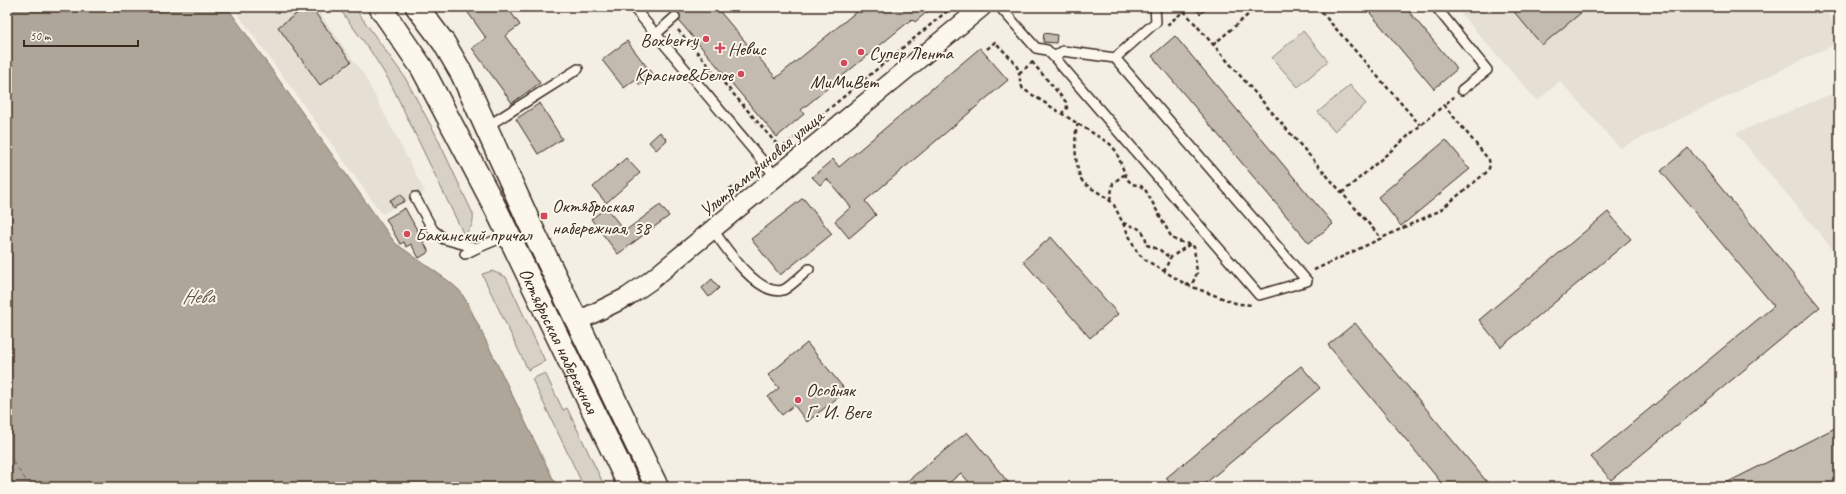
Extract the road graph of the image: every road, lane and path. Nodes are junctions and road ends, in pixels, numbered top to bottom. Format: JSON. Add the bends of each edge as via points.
{"nodes":[{"id":1,"x":380,"y":7,"type":"edge"},
{"id":2,"x":417,"y":7,"type":"edge"},
{"id":3,"x":633,"y":7,"type":"edge"},
{"id":4,"x":659,"y":7,"type":"edge"},
{"id":5,"x":952,"y":7,"type":"edge"},
{"id":6,"x":982,"y":7,"type":"edge"},
{"id":7,"x":1000,"y":7,"type":"edge"},
{"id":8,"x":1155,"y":7,"type":"edge"},
{"id":9,"x":1257,"y":7,"type":"edge"},
{"id":10,"x":1317,"y":7,"type":"edge"},
{"id":11,"x":1436,"y":7,"type":"edge"},
{"id":12,"x":1184,"y":11,"type":"dead end"},
{"id":13,"x":673,"y":19,"type":"junction"},
{"id":14,"x":656,"y":34,"type":"junction"},
{"id":15,"x":1213,"y":45,"type":"junction"},
{"id":16,"x":987,"y":49,"type":"dead end"},
{"id":17,"x":1048,"y":50,"type":"junction"},
{"id":18,"x":1054,"y":57,"type":"junction"},
{"id":19,"x":1115,"y":58,"type":"junction"},
{"id":20,"x":1032,"y":62,"type":"junction"},
{"id":21,"x":578,"y":69,"type":"dead end"},
{"id":22,"x":1020,"y":73,"type":"junction"},
{"id":23,"x":1462,"y":90,"type":"joint"},
{"id":24,"x":1448,"y":92,"type":"dead end"},
{"id":25,"x":1453,"y":98,"type":"junction"},
{"id":26,"x":1444,"y":105,"type":"junction"},
{"id":27,"x":1062,"y":113,"type":"junction"},
{"id":28,"x":1078,"y":124,"type":"junction"},
{"id":29,"x":1420,"y":125,"type":"junction"},
{"id":30,"x":486,"y":127,"type":"junction"},
{"id":31,"x":781,"y":149,"type":"junction"},
{"id":32,"x":765,"y":162,"type":"junction"},
{"id":33,"x":1125,"y":174,"type":"junction"},
{"id":34,"x":776,"y":177,"type":"junction"},
{"id":35,"x":729,"y":188,"type":"dead end"},
{"id":36,"x":1342,"y":193,"type":"junction"},
{"id":37,"x":415,"y":197,"type":"dead end"},
{"id":38,"x":1110,"y":200,"type":"junction"},
{"id":39,"x":1123,"y":223,"type":"junction"},
{"id":40,"x":713,"y":230,"type":"junction"},
{"id":41,"x":508,"y":235,"type":"junction"},
{"id":42,"x":1382,"y":239,"type":"junction"},
{"id":43,"x":1190,"y":244,"type":"junction"},
{"id":44,"x":477,"y":248,"type":"junction"},
{"id":45,"x":465,"y":254,"type":"dead end"},
{"id":46,"x":1170,"y":258,"type":"junction"},
{"id":47,"x":809,"y":268,"type":"dead end"},
{"id":48,"x":1164,"y":272,"type":"junction"},
{"id":49,"x":1310,"y":272,"type":"dead end"},
{"id":50,"x":576,"y":322,"type":"junction"},
{"id":51,"x":630,"y":487,"type":"edge"},
{"id":52,"x":657,"y":487,"type":"edge"}],
"edges":[{"from":1,"to":41,"type":"main road","name":"Октябрьская набережная","via":[[422,68]]},
{"from":2,"to":30,"type":"main road","name":"Октябрьская набережная","via":[[444,43],[462,74]]},
{"from":3,"to":14,"type":"lane"},
{"from":4,"to":13,"type":"path"},
{"from":5,"to":31,"type":"path"},
{"from":6,"to":34,"type":"street","name":"Ультрамариновая улица"},
{"from":7,"to":17,"type":"lane","via":[[1036,48]]},
{"from":8,"to":19,"type":"lane","via":[[1156,22]]},
{"from":9,"to":15,"type":"path"},
{"from":10,"to":29,"type":"path"},
{"from":11,"to":23,"type":"lane","via":[[1487,70]]},
{"from":12,"to":15,"type":"path"},
{"from":13,"to":14,"type":"lane"},
{"from":13,"to":31,"type":"path"},
{"from":14,"to":32,"type":"lane"},
{"from":15,"to":36,"type":"path"},
{"from":16,"to":22,"type":"path","via":[[995,42],[1017,66]]},
{"from":17,"to":18,"type":"lane"},
{"from":17,"to":20,"type":"path"},
{"from":18,"to":19,"type":"lane","via":[[1063,51]]},
{"from":18,"to":19,"type":"lane","via":[[1259,295],[1307,281]]},
{"from":20,"to":22,"type":"path"},
{"from":20,"to":27,"type":"path","via":[[1066,102],[1066,108]]},
{"from":21,"to":30,"type":"lane"},
{"from":22,"to":27,"type":"path","via":[[1019,80],[1024,89]]},
{"from":23,"to":25,"type":"path"},
{"from":24,"to":25,"type":"path"},
{"from":25,"to":26,"type":"path"},
{"from":26,"to":29,"type":"path"},
{"from":26,"to":42,"type":"path","via":[[1489,160],[1488,171],[1439,211]]},
{"from":27,"to":28,"type":"path"},
{"from":28,"to":33,"type":"path","via":[[1110,144],[1116,151]]},
{"from":28,"to":38,"type":"path","via":[[1074,134],[1079,176]]},
{"from":29,"to":36,"type":"path"},
{"from":30,"to":50,"type":"main road","name":"Октябрьская набережная"},
{"from":31,"to":32,"type":"path"},
{"from":32,"to":34,"type":"lane"},
{"from":32,"to":35,"type":"path","via":[[735,187]]},
{"from":33,"to":38,"type":"path","via":[[1113,183]]},
{"from":33,"to":43,"type":"path","via":[[1132,184],[1141,186],[1146,191],[1172,238]]},
{"from":34,"to":40,"type":"street","name":"Ультрамариновая улица"},
{"from":36,"to":42,"type":"path"},
{"from":37,"to":44,"type":"lane","via":[[434,230],[444,239]]},
{"from":38,"to":39,"type":"path"},
{"from":39,"to":46,"type":"path","via":[[1142,230],[1146,235],[1147,245],[1160,250]]},
{"from":39,"to":48,"type":"path","via":[[1137,252]]},
{"from":40,"to":47,"type":"lane","via":[[752,277],[760,285],[773,291],[784,290]]},
{"from":40,"to":50,"type":"street","name":"Ультрамариновая улица","via":[[627,297]]},
{"from":41,"to":44,"type":"lane"},
{"from":41,"to":51,"type":"main road","name":"Октябрьская набережная"},
{"from":42,"to":49,"type":"path"},
{"from":43,"to":46,"type":"path"},
{"from":43,"to":48,"type":"path","via":[[1194,247],[1197,273],[1193,282],[1187,285]]},
{"from":44,"to":45,"type":"lane"},
{"from":46,"to":48,"type":"path"},
{"from":50,"to":52,"type":"main road","name":"Октябрьская набережная"}]}
